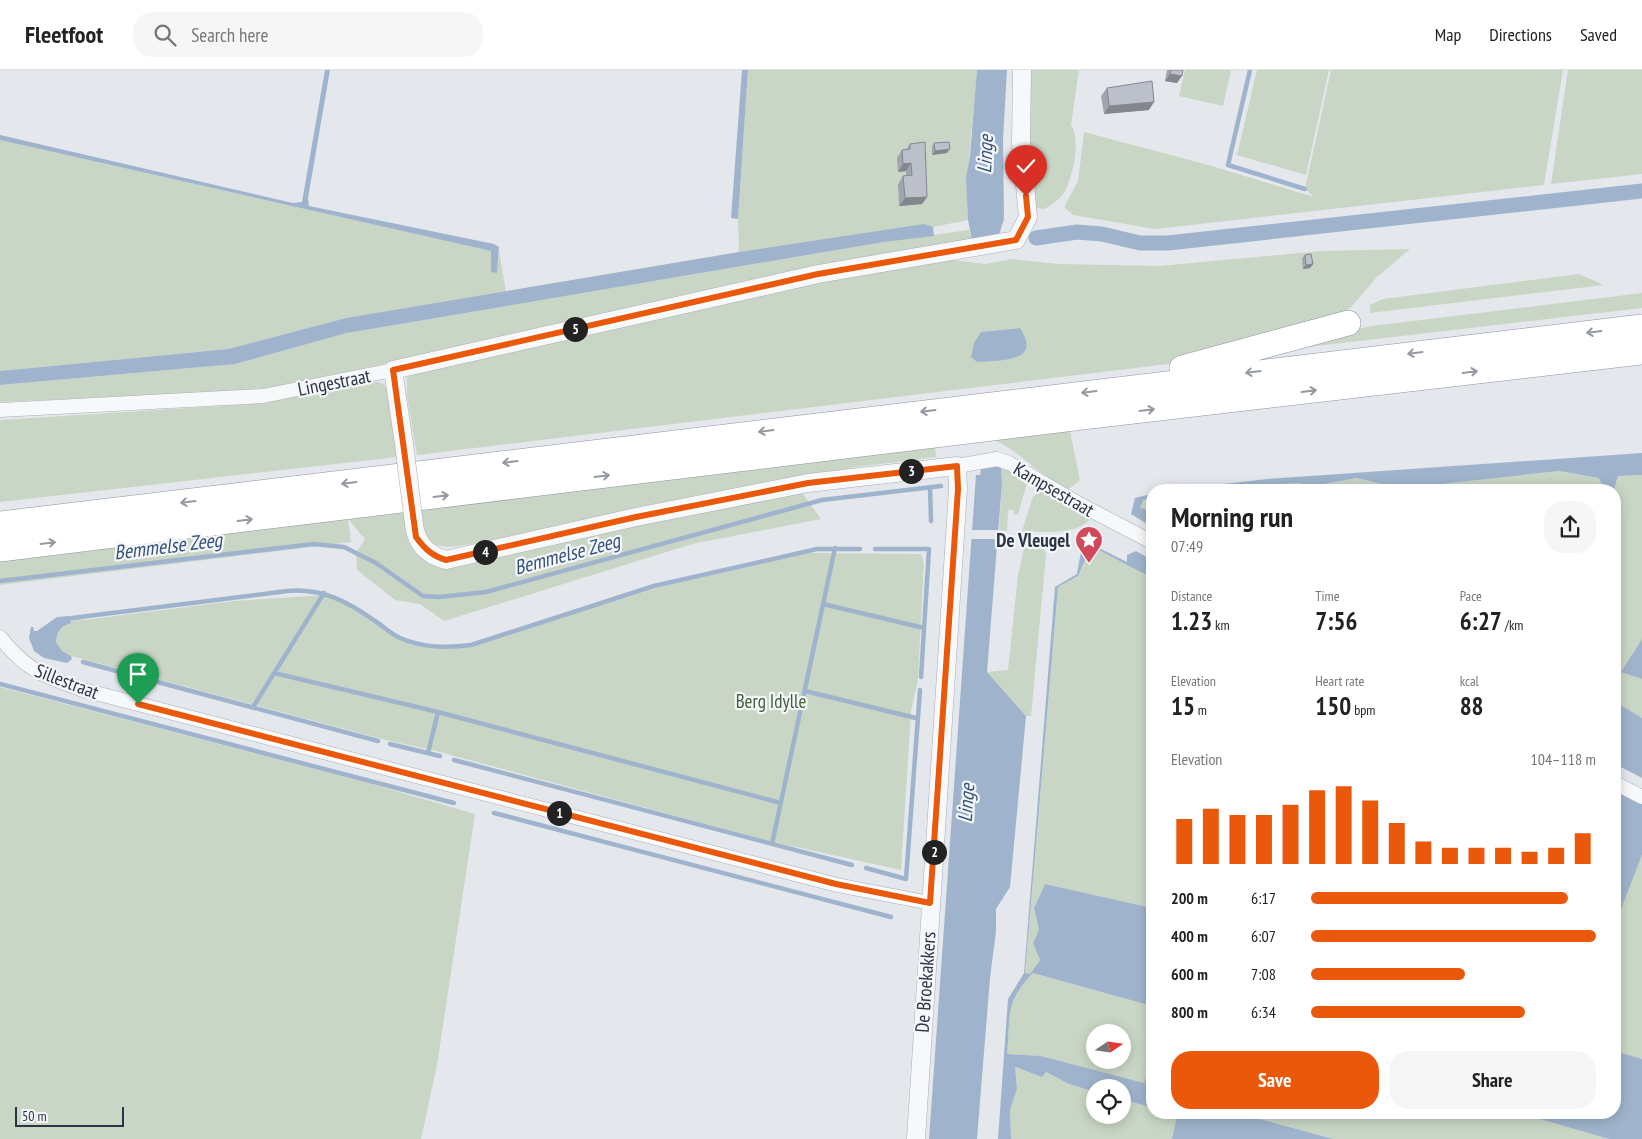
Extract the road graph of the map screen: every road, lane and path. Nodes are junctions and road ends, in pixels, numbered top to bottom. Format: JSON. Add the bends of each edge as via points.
{"nodes":[{"id":1,"x":1022,"y":70,"type":"edge"},
{"id":2,"x":1348,"y":323,"type":"dead end"},
{"id":3,"x":1642,"y":327,"type":"edge"},
{"id":4,"x":1642,"y":352,"type":"edge"},
{"id":5,"x":393,"y":370,"type":"junction"},
{"id":6,"x":1137,"y":386,"type":"junction"},
{"id":7,"x":0,"y":410,"type":"edge"},
{"id":8,"x":957,"y":466,"type":"junction"},
{"id":9,"x":0,"y":524,"type":"edge"},
{"id":10,"x":1146,"y":539,"type":"edge"},
{"id":11,"x":0,"y":549,"type":"edge"},
{"id":12,"x":0,"y":637,"type":"edge"},
{"id":13,"x":1621,"y":786,"type":"edge"},
{"id":14,"x":1642,"y":797,"type":"edge"},
{"id":15,"x":930,"y":903,"type":"junction"},
{"id":16,"x":916,"y":1139,"type":"edge"}],
"edges":[{"from":1,"to":5,"type":"street","name":"Lingestraat","via":[[1021,143],[1028,217],[1016,240],[818,274]]},
{"from":2,"to":6,"type":"highway","via":[[1184,368]]},
{"from":3,"to":6,"type":"highway","one_way":true},
{"from":11,"to":4,"type":"highway","one_way":true},
{"from":5,"to":7,"type":"street","name":"Lingestraat","via":[[263,396]]},
{"from":5,"to":8,"type":"street","name":"Kampsestraat","bridge":true,"via":[[416,537],[436,557],[446,560],[636,517],[808,483]]},
{"from":6,"to":9,"type":"highway","one_way":true},
{"from":8,"to":10,"type":"street","name":"Kampsestraat","via":[[997,459],[1010,463],[1080,505]]},
{"from":8,"to":15,"type":"street","name":"De Broekakkers"},
{"from":12,"to":15,"type":"street","name":"Sillestraat","via":[[34,671],[80,689],[836,884]]},
{"from":13,"to":14,"type":"street"},
{"from":15,"to":16,"type":"street","name":"De Broekakkers"}]}
